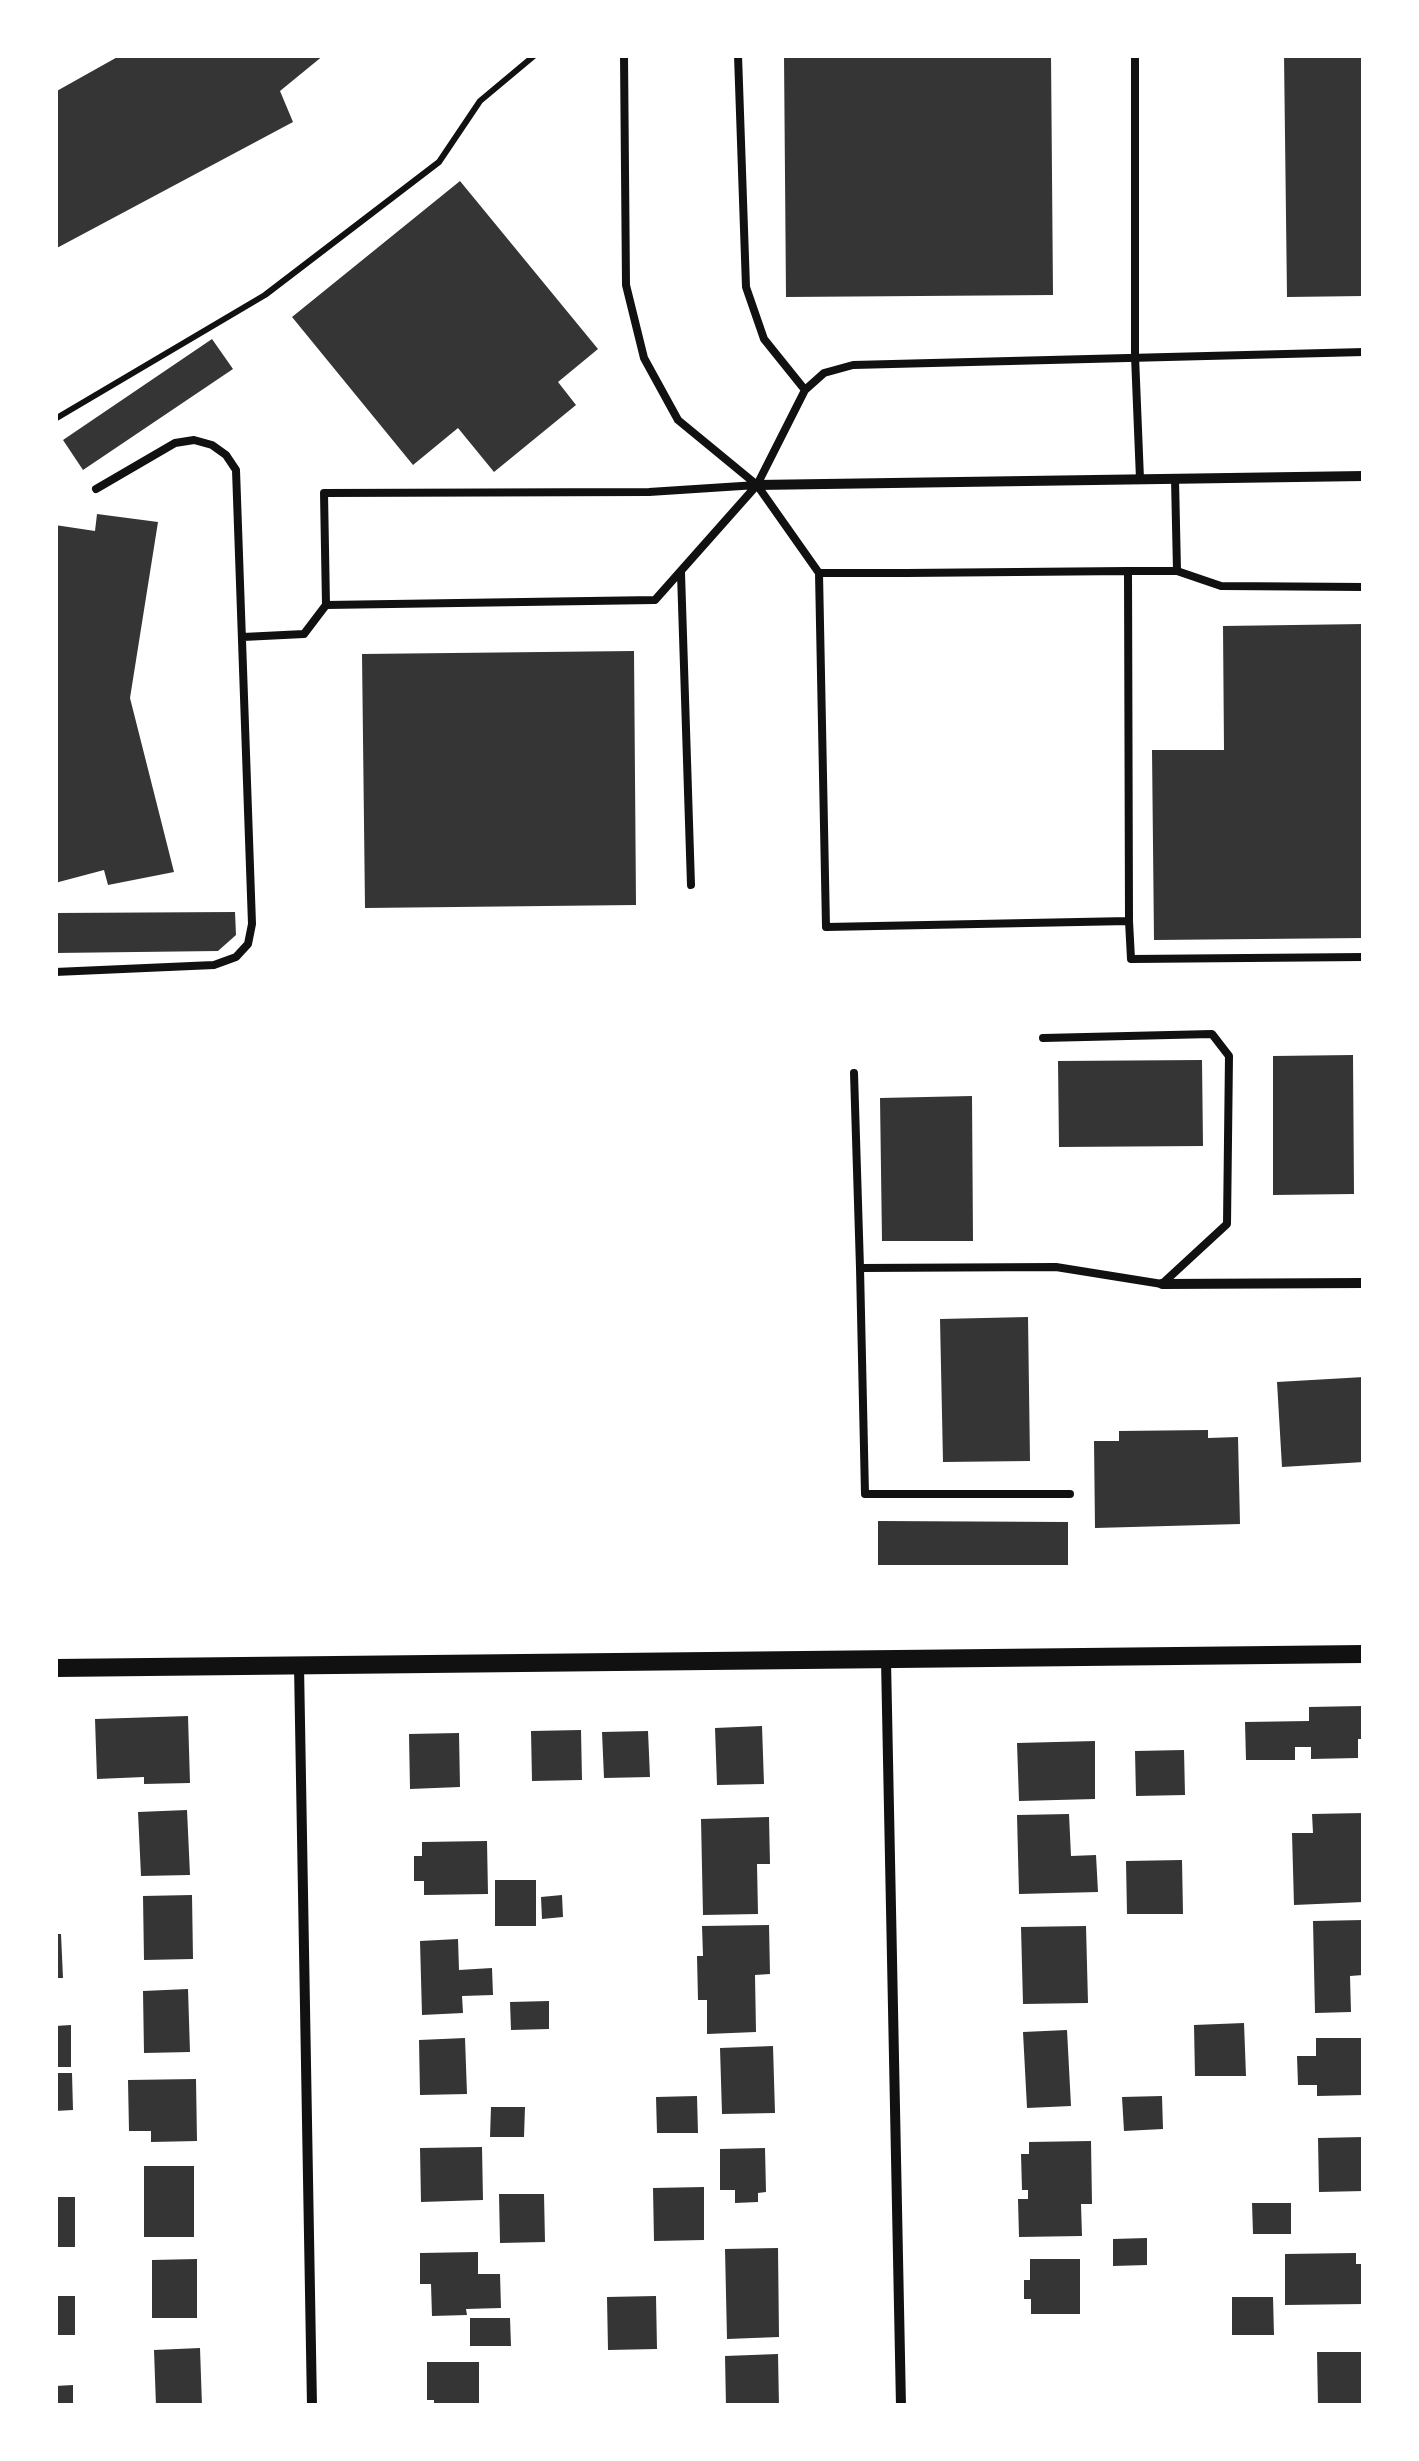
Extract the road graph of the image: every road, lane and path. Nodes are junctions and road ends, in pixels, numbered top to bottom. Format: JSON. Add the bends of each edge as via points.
{"nodes":[{"id":1,"x":535,"y":55,"type":"edge"},
{"id":2,"x":624,"y":55,"type":"edge"},
{"id":3,"x":738,"y":55,"type":"edge"},
{"id":4,"x":1135,"y":55,"type":"edge"},
{"id":5,"x":1364,"y":352,"type":"edge"},
{"id":6,"x":1134,"y":356,"type":"junction"},
{"id":7,"x":804,"y":390,"type":"junction"},
{"id":8,"x":55,"y":419,"type":"edge"},
{"id":9,"x":1364,"y":476,"type":"edge"},
{"id":10,"x":1140,"y":479,"type":"junction"},
{"id":11,"x":1174,"y":479,"type":"junction"},
{"id":12,"x":757,"y":485,"type":"junction"},
{"id":13,"x":96,"y":489,"type":"dead end"},
{"id":14,"x":1128,"y":571,"type":"junction"},
{"id":15,"x":1177,"y":571,"type":"junction"},
{"id":16,"x":681,"y":572,"type":"junction"},
{"id":17,"x":819,"y":572,"type":"junction"},
{"id":18,"x":1364,"y":587,"type":"edge"},
{"id":19,"x":326,"y":605,"type":"junction"},
{"id":20,"x":243,"y":637,"type":"junction"},
{"id":21,"x":692,"y":885,"type":"dead end"},
{"id":22,"x":1129,"y":921,"type":"junction"},
{"id":23,"x":1364,"y":956,"type":"edge"},
{"id":24,"x":55,"y":972,"type":"edge"},
{"id":25,"x":1043,"y":1038,"type":"dead end"},
{"id":26,"x":854,"y":1074,"type":"dead end"},
{"id":27,"x":860,"y":1268,"type":"junction"},
{"id":28,"x":1364,"y":1282,"type":"edge"},
{"id":29,"x":1162,"y":1284,"type":"junction"},
{"id":30,"x":1070,"y":1494,"type":"dead end"},
{"id":31,"x":1364,"y":1654,"type":"edge"},
{"id":32,"x":886,"y":1660,"type":"junction"},
{"id":33,"x":298,"y":1665,"type":"junction"},
{"id":34,"x":55,"y":1668,"type":"edge"},
{"id":35,"x":312,"y":2406,"type":"edge"},
{"id":36,"x":901,"y":2406,"type":"edge"}],
"edges":[{"from":1,"to":8,"type":"path","via":[[480,100],[439,162],[280,283]]},
{"from":2,"to":12,"type":"lane","via":[[626,285],[639,342],[678,420]]},
{"from":3,"to":7,"type":"lane","via":[[746,287],[764,338]]},
{"from":4,"to":6,"type":"lane"},
{"from":5,"to":6,"type":"lane"},
{"from":6,"to":7,"type":"lane","via":[[853,366],[824,373]]},
{"from":6,"to":10,"type":"lane"},
{"from":7,"to":12,"type":"lane"},
{"from":9,"to":11,"type":"street"},
{"from":10,"to":11,"type":"street"},
{"from":10,"to":12,"type":"street"},
{"from":11,"to":15,"type":"lane"},
{"from":12,"to":16,"type":"lane"},
{"from":12,"to":17,"type":"lane"},
{"from":12,"to":19,"type":"lane","via":[[649,492],[324,493]]},
{"from":13,"to":20,"type":"lane","via":[[175,444],[194,440],[226,454],[236,470]]},
{"from":14,"to":15,"type":"lane"},
{"from":14,"to":17,"type":"lane"},
{"from":14,"to":22,"type":"lane"},
{"from":15,"to":18,"type":"lane","via":[[1221,586]]},
{"from":16,"to":19,"type":"lane","via":[[655,600]]},
{"from":16,"to":21,"type":"lane"},
{"from":17,"to":22,"type":"lane","via":[[826,927]]},
{"from":19,"to":20,"type":"lane","via":[[304,634]]},
{"from":20,"to":24,"type":"lane","via":[[248,944],[214,965]]},
{"from":22,"to":23,"type":"lane","via":[[1131,959]]},
{"from":25,"to":29,"type":"lane","via":[[1212,1034],[1228,1056],[1227,1224]]},
{"from":26,"to":27,"type":"lane"},
{"from":27,"to":29,"type":"lane","via":[[1056,1268]]},
{"from":27,"to":30,"type":"lane","via":[[864,1494]]},
{"from":28,"to":29,"type":"street"},
{"from":31,"to":32,"type":"street"},
{"from":32,"to":33,"type":"street"},
{"from":32,"to":36,"type":"street"},
{"from":33,"to":34,"type":"street"},
{"from":33,"to":35,"type":"street"}]}
